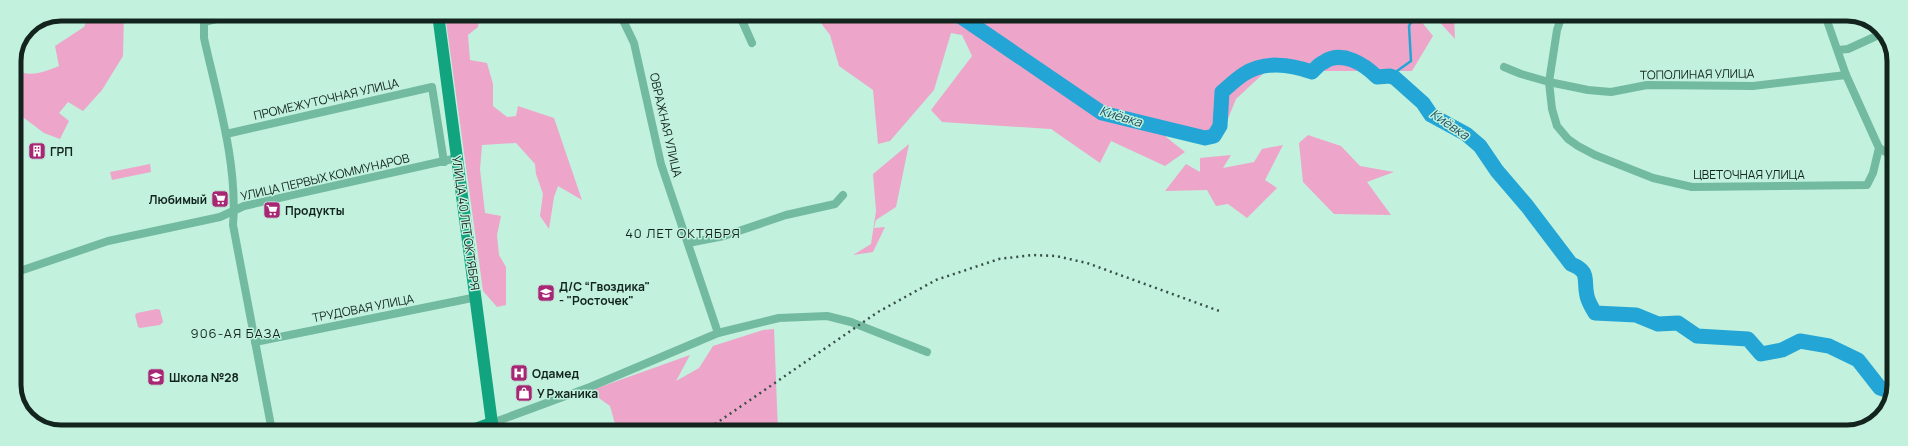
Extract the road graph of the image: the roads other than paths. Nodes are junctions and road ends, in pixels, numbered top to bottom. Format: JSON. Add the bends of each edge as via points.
{"nodes":[{"id":1,"x":208,"y":21,"type":"edge"},
{"id":2,"x":439,"y":21,"type":"edge"},
{"id":3,"x":623,"y":21,"type":"edge"},
{"id":4,"x":742,"y":21,"type":"edge"},
{"id":5,"x":1560,"y":21,"type":"edge"},
{"id":6,"x":1827,"y":21,"type":"edge"},
{"id":7,"x":1878,"y":36,"type":"edge"},
{"id":8,"x":752,"y":43,"type":"dead end"},
{"id":9,"x":1838,"y":50,"type":"junction"},
{"id":10,"x":1504,"y":67,"type":"dead end"},
{"id":11,"x":1846,"y":75,"type":"junction"},
{"id":12,"x":1549,"y":82,"type":"junction"},
{"id":13,"x":226,"y":134,"type":"junction"},
{"id":14,"x":1879,"y":148,"type":"junction"},
{"id":15,"x":1887,"y":153,"type":"edge"},
{"id":16,"x":457,"y":158,"type":"junction"},
{"id":17,"x":444,"y":162,"type":"junction"},
{"id":18,"x":843,"y":195,"type":"dead end"},
{"id":19,"x":234,"y":210,"type":"junction"},
{"id":20,"x":688,"y":243,"type":"junction"},
{"id":21,"x":21,"y":271,"type":"edge"},
{"id":22,"x":477,"y":297,"type":"junction"},
{"id":23,"x":718,"y":333,"type":"junction"},
{"id":24,"x":254,"y":342,"type":"junction"},
{"id":25,"x":927,"y":352,"type":"dead end"},
{"id":26,"x":271,"y":425,"type":"edge"},
{"id":27,"x":493,"y":425,"type":"edge"},
{"id":28,"x":498,"y":425,"type":"edge"}],
"edges":[{"from":1,"to":13,"type":"street","via":[[204,22],[204,38]]},
{"from":2,"to":16,"type":"main road","name":"УЛИЦА 40 ЛЕТ ОКТЯБРЯ"},
{"from":3,"to":20,"type":"street","name":"ОВРАЖНАЯ УЛИЦА","via":[[634,43],[661,164]]},
{"from":4,"to":8,"type":"street"},
{"from":5,"to":12,"type":"street"},
{"from":6,"to":9,"type":"street"},
{"from":7,"to":9,"type":"street","via":[[1848,49]]},
{"from":9,"to":11,"type":"street"},
{"from":10,"to":12,"type":"street","name":"ТОПОЛИНАЯ УЛИЦА"},
{"from":11,"to":12,"type":"street","name":"ТОПОЛИНАЯ УЛИЦА","via":[[1753,86],[1647,86],[1611,92]]},
{"from":11,"to":14,"type":"street"},
{"from":12,"to":14,"type":"street","name":"ЦВЕТОЧНАЯ УЛИЦА","via":[[1557,126],[1568,139],[1595,155],[1653,178],[1692,187],[1867,185],[1873,173]]},
{"from":13,"to":17,"type":"street","name":"ПРОМЕЖУТОЧНАЯ УЛИЦА","via":[[432,86]]},
{"from":13,"to":19,"type":"street"},
{"from":14,"to":15,"type":"street"},
{"from":16,"to":17,"type":"street","name":"УЛИЦА ПЕРВЫХ КОММУНАРОВ"},
{"from":16,"to":22,"type":"main road","name":"УЛИЦА 40 ЛЕТ ОКТЯБРЯ"},
{"from":17,"to":19,"type":"street","name":"УЛИЦА ПЕРВЫХ КОММУНАРОВ"},
{"from":18,"to":20,"type":"street","via":[[835,204],[786,215],[724,236]]},
{"from":19,"to":21,"type":"street","name":"УЛИЦА ПЕРВЫХ КОММУНАРОВ","via":[[220,217],[108,241]]},
{"from":19,"to":24,"type":"street","via":[[233,225]]},
{"from":20,"to":23,"type":"street","name":"ОВРАЖНАЯ УЛИЦА"},
{"from":22,"to":24,"type":"street","name":"ТРУДОВАЯ УЛИЦА"},
{"from":22,"to":27,"type":"main road","name":"УЛИЦА 40 ЛЕТ ОКТЯБРЯ"},
{"from":23,"to":25,"type":"street","via":[[779,318],[827,316],[851,322]]},
{"from":23,"to":28,"type":"street"},
{"from":24,"to":26,"type":"street"}]}
